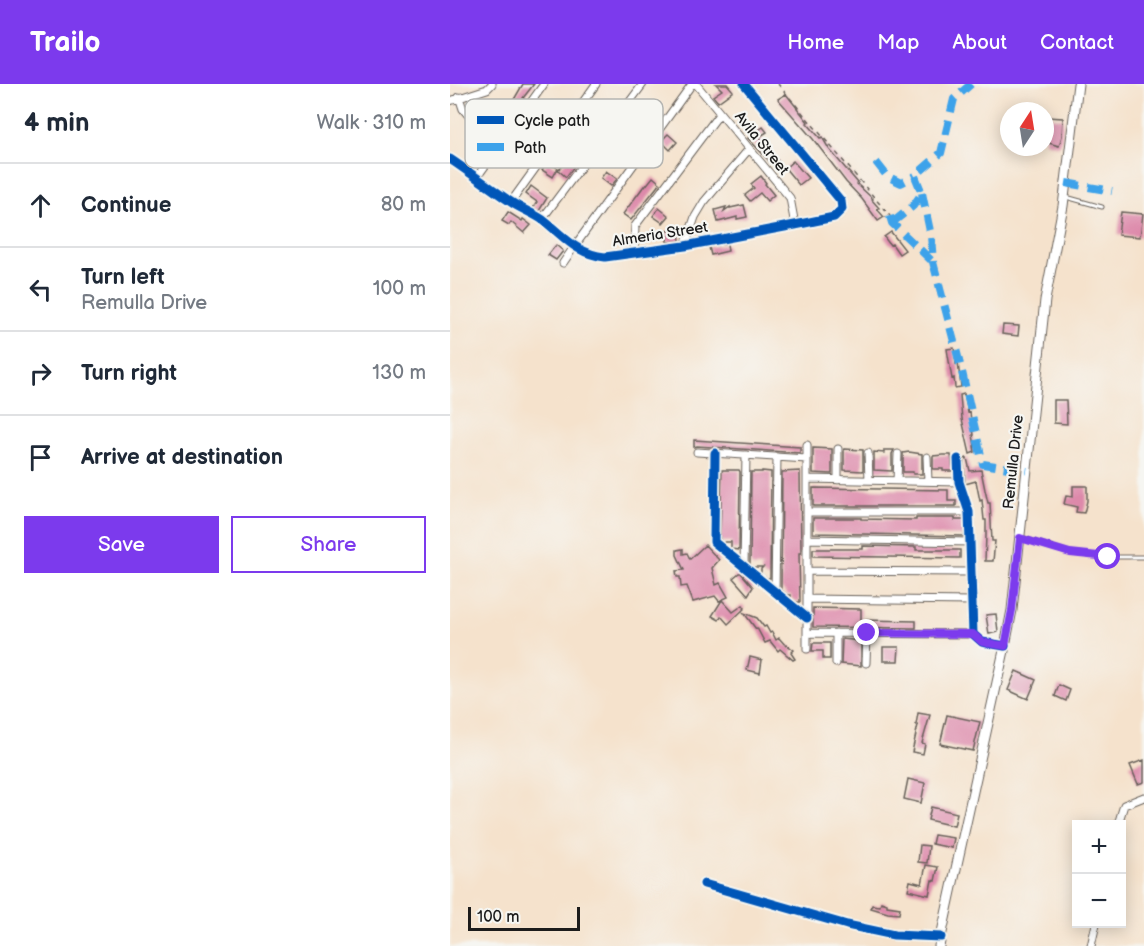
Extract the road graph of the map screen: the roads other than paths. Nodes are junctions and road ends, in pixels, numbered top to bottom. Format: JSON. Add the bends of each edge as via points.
{"nodes":[{"id":1,"x":492,"y":84,"type":"edge"},
{"id":2,"x":544,"y":84,"type":"edge"},
{"id":3,"x":596,"y":84,"type":"edge"},
{"id":4,"x":643,"y":84,"type":"edge"},
{"id":5,"x":694,"y":84,"type":"edge"},
{"id":6,"x":744,"y":84,"type":"edge"},
{"id":7,"x":1078,"y":84,"type":"edge"},
{"id":8,"x":459,"y":98,"type":"junction"},
{"id":9,"x":533,"y":99,"type":"edge"},
{"id":10,"x":585,"y":99,"type":"edge"},
{"id":11,"x":632,"y":99,"type":"edge"},
{"id":12,"x":450,"y":101,"type":"edge"},
{"id":13,"x":465,"y":111,"type":"edge"},
{"id":14,"x":720,"y":113,"type":"junction"},
{"id":15,"x":663,"y":126,"type":"edge"},
{"id":16,"x":749,"y":150,"type":"junction"},
{"id":17,"x":450,"y":159,"type":"edge"},
{"id":18,"x":483,"y":168,"type":"edge"},
{"id":19,"x":536,"y":168,"type":"edge"},
{"id":20,"x":580,"y":168,"type":"edge"},
{"id":21,"x":632,"y":168,"type":"edge"},
{"id":22,"x":477,"y":177,"type":"junction"},
{"id":23,"x":1064,"y":196,"type":"junction"},
{"id":24,"x":512,"y":202,"type":"junction"},
{"id":25,"x":1102,"y":207,"type":"dead end"},
{"id":26,"x":542,"y":219,"type":"junction"},
{"id":27,"x":795,"y":225,"type":"junction"},
{"id":28,"x":685,"y":246,"type":"junction"},
{"id":29,"x":574,"y":247,"type":"junction"},
{"id":30,"x":634,"y":252,"type":"junction"},
{"id":31,"x":563,"y":263,"type":"dead end"},
{"id":32,"x":807,"y":445,"type":"dead end"},
{"id":33,"x":837,"y":449,"type":"dead end"},
{"id":34,"x":697,"y":452,"type":"dead end"},
{"id":35,"x":715,"y":453,"type":"junction"},
{"id":36,"x":868,"y":453,"type":"dead end"},
{"id":37,"x":898,"y":454,"type":"dead end"},
{"id":38,"x":746,"y":455,"type":"junction"},
{"id":39,"x":777,"y":457,"type":"junction"},
{"id":40,"x":927,"y":457,"type":"dead end"},
{"id":41,"x":807,"y":459,"type":"junction"},
{"id":42,"x":958,"y":459,"type":"dead end"},
{"id":43,"x":807,"y":479,"type":"junction"},
{"id":44,"x":838,"y":480,"type":"junction"},
{"id":45,"x":868,"y":480,"type":"junction"},
{"id":46,"x":897,"y":481,"type":"junction"},
{"id":47,"x":927,"y":481,"type":"junction"},
{"id":48,"x":959,"y":482,"type":"junction"},
{"id":49,"x":807,"y":512,"type":"junction"},
{"id":50,"x":969,"y":512,"type":"junction"},
{"id":51,"x":1020,"y":538,"type":"junction"},
{"id":52,"x":807,"y":539,"type":"junction"},
{"id":53,"x":970,"y":542,"type":"junction"},
{"id":54,"x":1144,"y":557,"type":"edge"},
{"id":55,"x":744,"y":567,"type":"junction"},
{"id":56,"x":807,"y":571,"type":"junction"},
{"id":57,"x":971,"y":572,"type":"junction"},
{"id":58,"x":776,"y":593,"type":"junction"},
{"id":59,"x":807,"y":599,"type":"junction"},
{"id":60,"x":972,"y":601,"type":"junction"},
{"id":61,"x":807,"y":618,"type":"junction"},
{"id":62,"x":807,"y":633,"type":"junction"},
{"id":63,"x":836,"y":633,"type":"junction"},
{"id":64,"x":867,"y":633,"type":"junction"},
{"id":65,"x":973,"y":634,"type":"junction"},
{"id":66,"x":1005,"y":646,"type":"junction"},
{"id":67,"x":807,"y":649,"type":"dead end"},
{"id":68,"x":836,"y":663,"type":"dead end"},
{"id":69,"x":866,"y":663,"type":"dead end"},
{"id":70,"x":1144,"y":797,"type":"edge"},
{"id":71,"x":1120,"y":820,"type":"edge"},
{"id":72,"x":704,"y":885,"type":"dead end"},
{"id":73,"x":1095,"y":928,"type":"edge"},
{"id":74,"x":940,"y":941,"type":"edge"},
{"id":75,"x":1091,"y":946,"type":"edge"}],
"edges":[{"from":1,"to":8,"type":"street"},
{"from":2,"to":9,"type":"street"},
{"from":3,"to":10,"type":"street"},
{"from":4,"to":11,"type":"street"},
{"from":5,"to":14,"type":"street","name":"Avila Street"},
{"from":5,"to":15,"type":"street"},
{"from":6,"to":27,"type":"street","name":"Almeria Street","via":[[841,201],[842,209],[834,216]]},
{"from":7,"to":23,"type":"main road","name":"Remulla Drive"},
{"from":8,"to":12,"type":"street"},
{"from":8,"to":13,"type":"street"},
{"from":14,"to":16,"type":"street","name":"Avila Street"},
{"from":14,"to":30,"type":"street","via":[[635,226]]},
{"from":16,"to":27,"type":"street","name":"Avila Street","via":[[790,198]]},
{"from":16,"to":28,"type":"street","via":[[704,202]]},
{"from":17,"to":22,"type":"street","name":"Almeria Street"},
{"from":18,"to":22,"type":"street"},
{"from":19,"to":24,"type":"street"},
{"from":20,"to":26,"type":"street"},
{"from":21,"to":29,"type":"street"},
{"from":22,"to":24,"type":"street","name":"Almeria Street"},
{"from":23,"to":25,"type":"lane"},
{"from":23,"to":51,"type":"main road","name":"Remulla Drive","via":[[1045,300]]},
{"from":24,"to":26,"type":"street","name":"Almeria Street"},
{"from":26,"to":29,"type":"street","name":"Almeria Street"},
{"from":27,"to":28,"type":"street","name":"Almeria Street"},
{"from":28,"to":30,"type":"street","name":"Almeria Street"},
{"from":29,"to":30,"type":"street","name":"Almeria Street","via":[[604,257]]},
{"from":29,"to":31,"type":"street"},
{"from":32,"to":41,"type":"street"},
{"from":33,"to":44,"type":"street"},
{"from":34,"to":35,"type":"street"},
{"from":35,"to":38,"type":"street"},
{"from":35,"to":55,"type":"street","via":[[714,542]]},
{"from":36,"to":45,"type":"street"},
{"from":37,"to":46,"type":"street"},
{"from":38,"to":39,"type":"street"},
{"from":38,"to":55,"type":"street"},
{"from":39,"to":41,"type":"street"},
{"from":39,"to":58,"type":"street"},
{"from":40,"to":47,"type":"street"},
{"from":41,"to":43,"type":"street"},
{"from":42,"to":48,"type":"street"},
{"from":43,"to":44,"type":"street"},
{"from":43,"to":49,"type":"street"},
{"from":44,"to":45,"type":"street"},
{"from":45,"to":46,"type":"street"},
{"from":46,"to":47,"type":"street"},
{"from":47,"to":48,"type":"street"},
{"from":48,"to":50,"type":"street"},
{"from":49,"to":50,"type":"street"},
{"from":49,"to":52,"type":"street"},
{"from":50,"to":53,"type":"street"},
{"from":51,"to":54,"type":"lane","via":[[1070,553]]},
{"from":51,"to":66,"type":"main road","name":"Remulla Drive"},
{"from":52,"to":53,"type":"street"},
{"from":52,"to":56,"type":"street"},
{"from":53,"to":57,"type":"street"},
{"from":55,"to":58,"type":"street"},
{"from":56,"to":57,"type":"street"},
{"from":56,"to":59,"type":"street"},
{"from":57,"to":60,"type":"street"},
{"from":58,"to":61,"type":"street"},
{"from":59,"to":60,"type":"street"},
{"from":59,"to":61,"type":"street"},
{"from":60,"to":65,"type":"street"},
{"from":61,"to":62,"type":"street"},
{"from":62,"to":63,"type":"street"},
{"from":62,"to":67,"type":"street"},
{"from":63,"to":64,"type":"street"},
{"from":63,"to":68,"type":"street"},
{"from":64,"to":65,"type":"street"},
{"from":64,"to":69,"type":"street"},
{"from":65,"to":66,"type":"street","via":[[982,642]]},
{"from":66,"to":74,"type":"main road","name":"Remulla Drive"},
{"from":70,"to":71,"type":"street","via":[[1124,805]]},
{"from":72,"to":74,"type":"street","via":[[847,925]]},
{"from":73,"to":75,"type":"street"}]}
